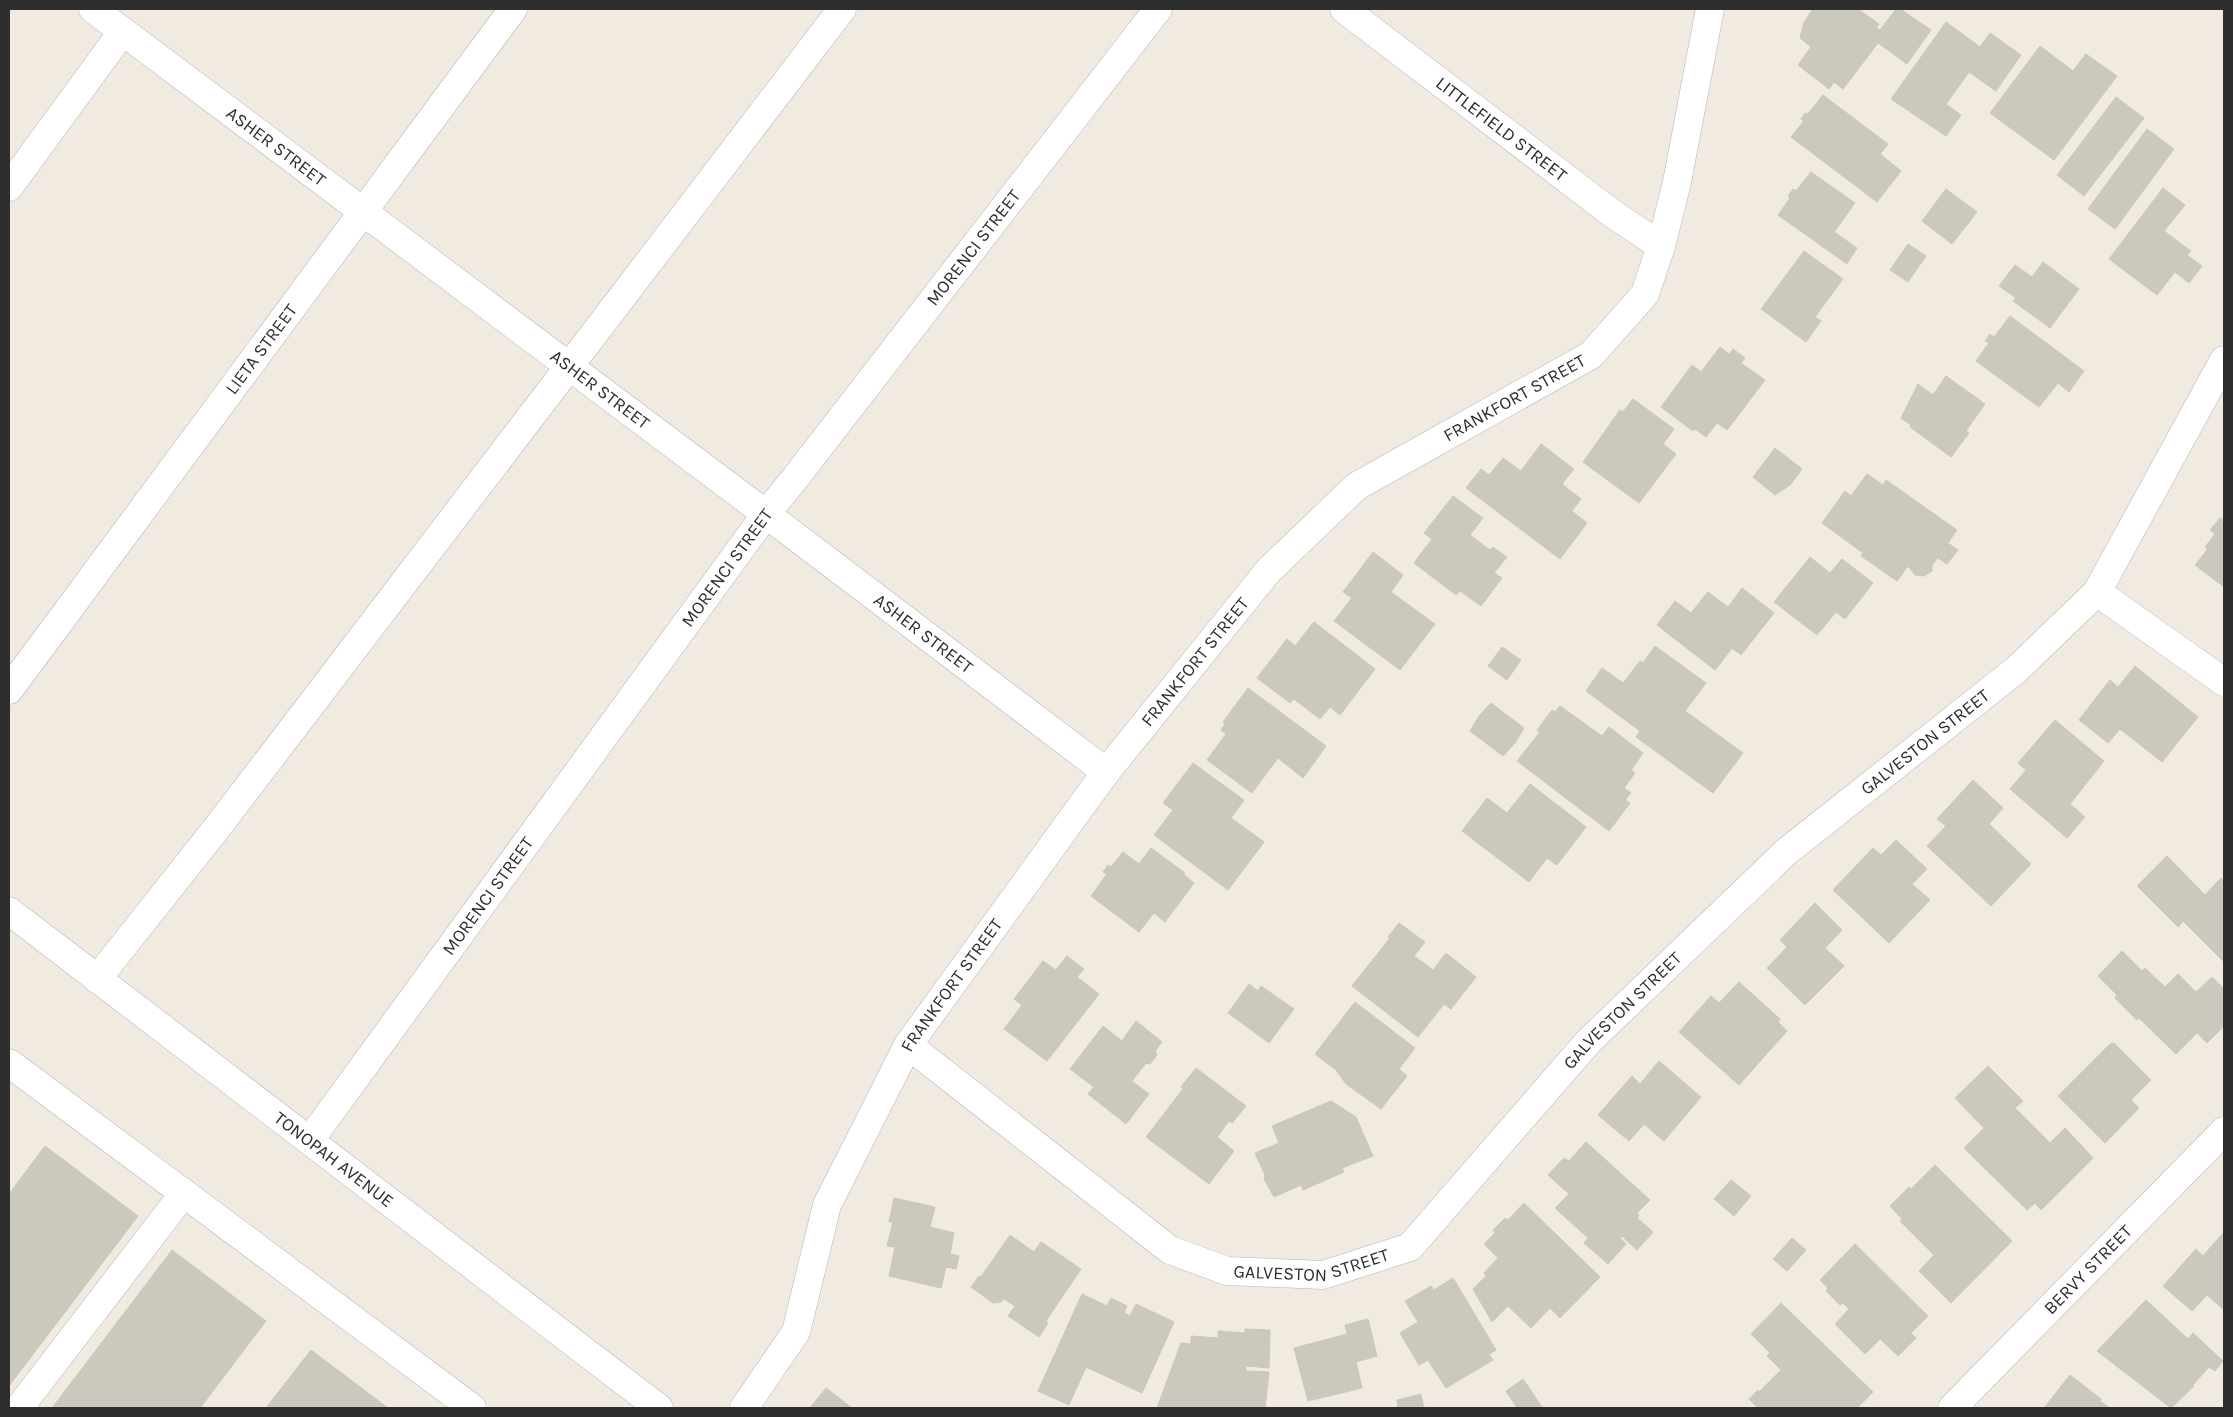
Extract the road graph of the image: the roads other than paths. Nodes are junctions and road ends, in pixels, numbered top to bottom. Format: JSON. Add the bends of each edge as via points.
{"nodes":[{"id":1,"x":93,"y":9,"type":"edge"},
{"id":2,"x":513,"y":9,"type":"edge"},
{"id":3,"x":842,"y":9,"type":"edge"},
{"id":4,"x":1158,"y":9,"type":"edge"},
{"id":5,"x":1344,"y":9,"type":"edge"},
{"id":6,"x":1710,"y":9,"type":"edge"},
{"id":7,"x":122,"y":31,"type":"junction"},
{"id":8,"x":9,"y":187,"type":"edge"},
{"id":9,"x":362,"y":212,"type":"junction"},
{"id":10,"x":1661,"y":246,"type":"junction"},
{"id":11,"x":2224,"y":360,"type":"edge"},
{"id":12,"x":568,"y":367,"type":"junction"},
{"id":13,"x":766,"y":514,"type":"junction"},
{"id":14,"x":2097,"y":592,"type":"junction"},
{"id":15,"x":2224,"y":682,"type":"edge"},
{"id":16,"x":9,"y":690,"type":"edge"},
{"id":17,"x":1106,"y":772,"type":"junction"},
{"id":18,"x":9,"y":911,"type":"edge"},
{"id":19,"x":97,"y":979,"type":"junction"},
{"id":20,"x":908,"y":1044,"type":"junction"},
{"id":21,"x":9,"y":1062,"type":"edge"},
{"id":22,"x":2224,"y":1131,"type":"edge"},
{"id":23,"x":310,"y":1140,"type":"junction"},
{"id":24,"x":184,"y":1193,"type":"junction"},
{"id":25,"x":457,"y":1404,"type":"edge"},
{"id":26,"x":20,"y":1408,"type":"edge"},
{"id":27,"x":660,"y":1408,"type":"edge"},
{"id":28,"x":744,"y":1408,"type":"edge"},
{"id":29,"x":1952,"y":1408,"type":"edge"}],
"edges":[{"from":1,"to":7,"type":"street","name":"ASHER STREET"},
{"from":2,"to":9,"type":"street","name":"LIETA STREET"},
{"from":3,"to":12,"type":"street"},
{"from":4,"to":13,"type":"street","name":"MORENCI STREET"},
{"from":5,"to":10,"type":"street","name":"LITTLEFIELD STREET","via":[[1613,214]]},
{"from":6,"to":10,"type":"street","name":"FRANKFORT STREET"},
{"from":7,"to":8,"type":"street"},
{"from":7,"to":9,"type":"street","name":"ASHER STREET"},
{"from":9,"to":12,"type":"street","name":"ASHER STREET"},
{"from":9,"to":16,"type":"street","name":"LIETA STREET"},
{"from":10,"to":17,"type":"street","name":"FRANKFORT STREET","via":[[1645,294],[1592,355],[1350,492],[1269,570]]},
{"from":11,"to":14,"type":"street","name":"GALVESTON STREET"},
{"from":12,"to":13,"type":"street","name":"ASHER STREET"},
{"from":12,"to":19,"type":"street","via":[[216,829]]},
{"from":13,"to":17,"type":"street","name":"ASHER STREET"},
{"from":13,"to":23,"type":"street","name":"MORENCI STREET"},
{"from":14,"to":15,"type":"street"},
{"from":14,"to":20,"type":"street","name":"GALVESTON STREET","via":[[2016,670],[1786,852],[1588,1042],[1410,1247],[1323,1275],[1227,1271],[1170,1250]]},
{"from":17,"to":20,"type":"street","name":"FRANKFORT STREET"},
{"from":18,"to":19,"type":"street","name":"TONOPAH AVENUE"},
{"from":19,"to":23,"type":"street","name":"TONOPAH AVENUE"},
{"from":20,"to":28,"type":"street","name":"FRANKFORT STREET","via":[[827,1205],[796,1332]]},
{"from":21,"to":24,"type":"street"},
{"from":22,"to":29,"type":"street","name":"BERVY STREET"},
{"from":23,"to":27,"type":"street","name":"TONOPAH AVENUE"},
{"from":24,"to":25,"type":"street"},
{"from":24,"to":26,"type":"street"}]}
